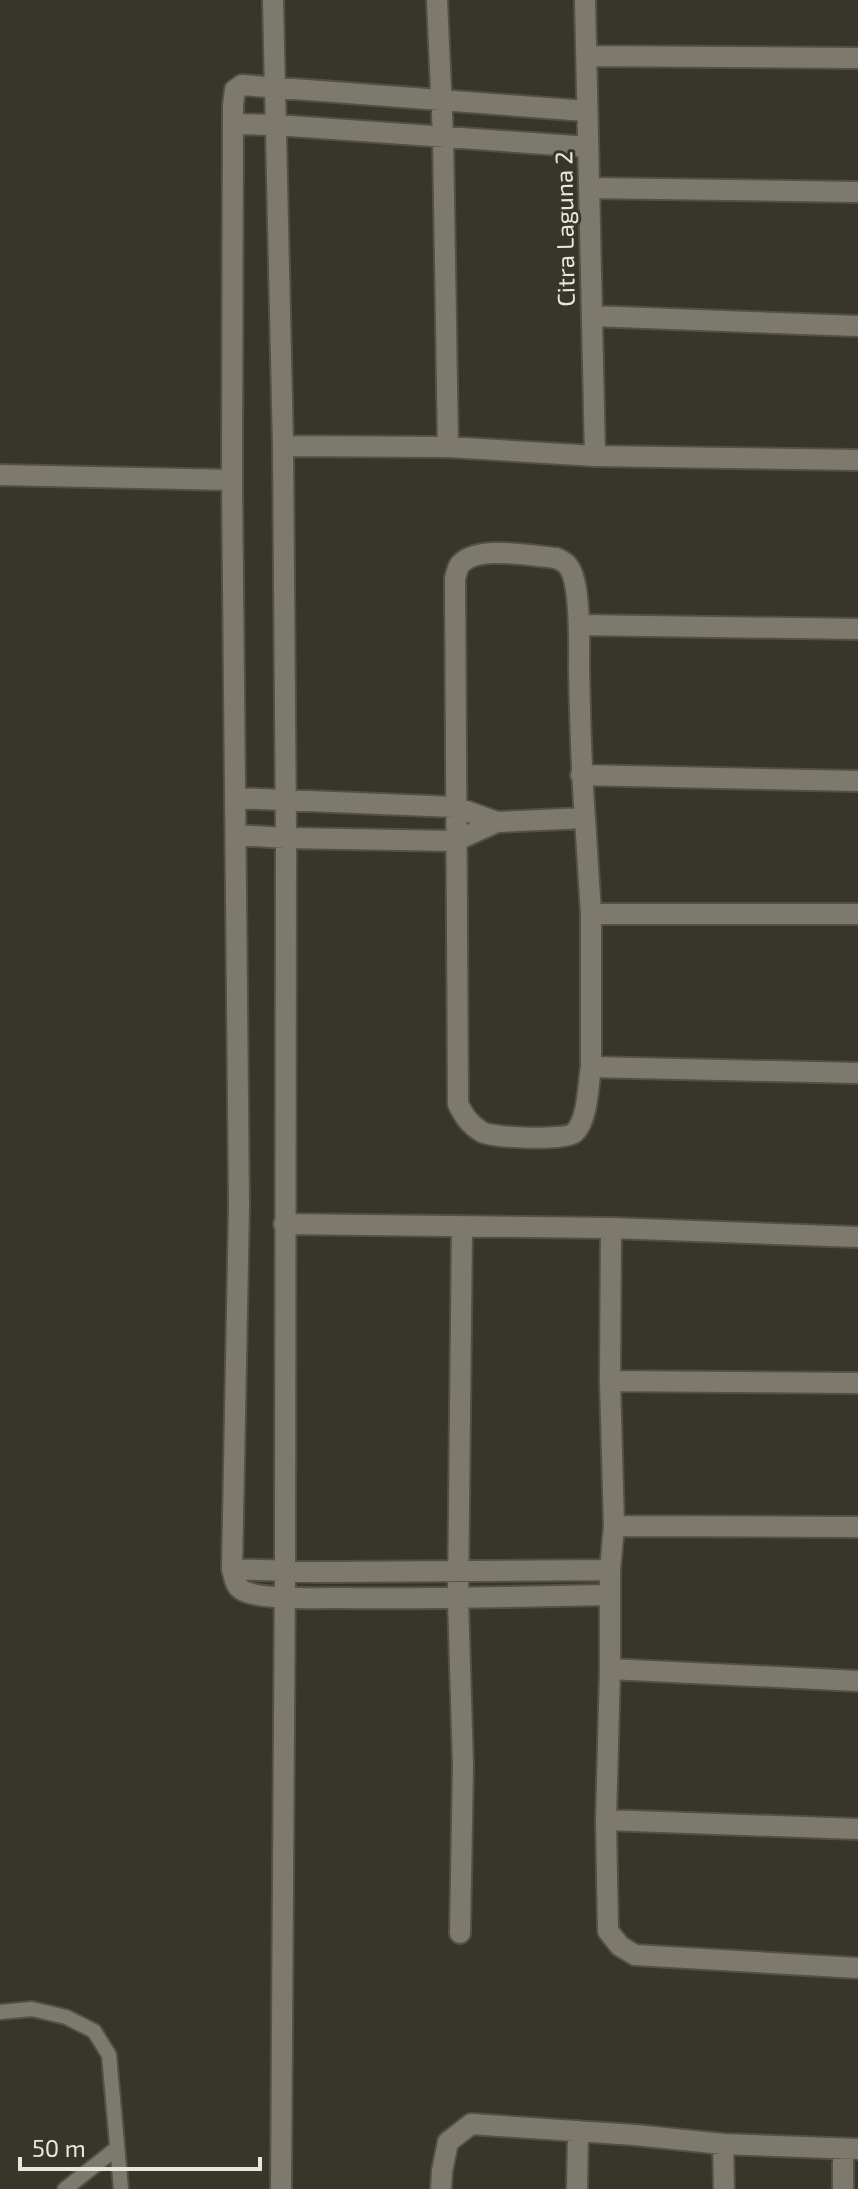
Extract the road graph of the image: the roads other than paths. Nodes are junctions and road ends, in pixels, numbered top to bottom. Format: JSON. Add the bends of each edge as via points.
{"nodes":[{"id":1,"x":273,"y":0,"type":"edge"},
{"id":2,"x":437,"y":0,"type":"edge"},
{"id":3,"x":585,"y":0,"type":"edge"},
{"id":4,"x":587,"y":56,"type":"junction"},
{"id":5,"x":858,"y":58,"type":"edge"},
{"id":6,"x":275,"y":89,"type":"junction"},
{"id":7,"x":440,"y":101,"type":"junction"},
{"id":8,"x":586,"y":111,"type":"junction"},
{"id":9,"x":233,"y":124,"type":"junction"},
{"id":10,"x":276,"y":125,"type":"junction"},
{"id":11,"x":443,"y":136,"type":"junction"},
{"id":12,"x":588,"y":147,"type":"junction"},
{"id":13,"x":590,"y":188,"type":"junction"},
{"id":14,"x":858,"y":192,"type":"edge"},
{"id":15,"x":592,"y":316,"type":"junction"},
{"id":16,"x":858,"y":326,"type":"edge"},
{"id":17,"x":283,"y":446,"type":"junction"},
{"id":18,"x":448,"y":447,"type":"junction"},
{"id":19,"x":595,"y":456,"type":"junction"},
{"id":20,"x":858,"y":460,"type":"edge"},
{"id":21,"x":0,"y":475,"type":"edge"},
{"id":22,"x":232,"y":480,"type":"junction"},
{"id":23,"x":579,"y":625,"type":"junction"},
{"id":24,"x":858,"y":629,"type":"edge"},
{"id":25,"x":581,"y":775,"type":"junction"},
{"id":26,"x":858,"y":781,"type":"edge"},
{"id":27,"x":236,"y":798,"type":"junction"},
{"id":28,"x":286,"y":800,"type":"junction"},
{"id":29,"x":455,"y":807,"type":"junction"},
{"id":30,"x":585,"y":818,"type":"junction"},
{"id":31,"x":497,"y":822,"type":"junction"},
{"id":32,"x":236,"y":835,"type":"junction"},
{"id":33,"x":286,"y":838,"type":"junction"},
{"id":34,"x":455,"y":841,"type":"junction"},
{"id":35,"x":591,"y":914,"type":"junction"},
{"id":36,"x":858,"y":914,"type":"edge"},
{"id":37,"x":591,"y":1067,"type":"junction"},
{"id":38,"x":858,"y":1073,"type":"edge"},
{"id":39,"x":284,"y":1224,"type":"junction"},
{"id":40,"x":462,"y":1227,"type":"junction"},
{"id":41,"x":611,"y":1228,"type":"junction"},
{"id":42,"x":858,"y":1237,"type":"edge"},
{"id":43,"x":610,"y":1381,"type":"junction"},
{"id":44,"x":858,"y":1383,"type":"edge"},
{"id":45,"x":614,"y":1526,"type":"junction"},
{"id":46,"x":858,"y":1527,"type":"edge"},
{"id":47,"x":232,"y":1569,"type":"junction"},
{"id":48,"x":610,"y":1570,"type":"junction"},
{"id":49,"x":459,"y":1571,"type":"junction"},
{"id":50,"x":285,"y":1572,"type":"junction"},
{"id":51,"x":610,"y":1595,"type":"junction"},
{"id":52,"x":284,"y":1597,"type":"junction"},
{"id":53,"x":458,"y":1599,"type":"junction"},
{"id":54,"x":610,"y":1669,"type":"junction"},
{"id":55,"x":858,"y":1681,"type":"edge"},
{"id":56,"x":606,"y":1820,"type":"junction"},
{"id":57,"x":858,"y":1829,"type":"edge"},
{"id":58,"x":460,"y":1933,"type":"dead end"},
{"id":59,"x":858,"y":1968,"type":"edge"},
{"id":60,"x":0,"y":2012,"type":"edge"},
{"id":61,"x":578,"y":2131,"type":"junction"},
{"id":62,"x":723,"y":2144,"type":"junction"},
{"id":63,"x":117,"y":2148,"type":"junction"},
{"id":64,"x":850,"y":2149,"type":"edge"},
{"id":65,"x":65,"y":2189,"type":"edge"},
{"id":66,"x":121,"y":2189,"type":"edge"},
{"id":67,"x":281,"y":2189,"type":"edge"},
{"id":68,"x":441,"y":2189,"type":"edge"},
{"id":69,"x":577,"y":2189,"type":"edge"},
{"id":70,"x":724,"y":2189,"type":"edge"},
{"id":71,"x":843,"y":2189,"type":"edge"}],
"edges":[{"from":1,"to":6,"type":"street"},
{"from":2,"to":7,"type":"street"},
{"from":3,"to":4,"type":"street","name":"Citra Laguna 2"},
{"from":4,"to":5,"type":"street"},
{"from":4,"to":8,"type":"street","name":"Citra Laguna 2"},
{"from":6,"to":7,"type":"street"},
{"from":6,"to":9,"type":"street","via":[[238,87]]},
{"from":6,"to":10,"type":"street"},
{"from":7,"to":8,"type":"street"},
{"from":7,"to":11,"type":"street"},
{"from":8,"to":12,"type":"street","name":"Citra Laguna 2"},
{"from":9,"to":10,"type":"street"},
{"from":9,"to":22,"type":"street"},
{"from":10,"to":11,"type":"street"},
{"from":10,"to":17,"type":"street"},
{"from":11,"to":12,"type":"street"},
{"from":11,"to":18,"type":"street"},
{"from":12,"to":13,"type":"street","name":"Citra Laguna 2"},
{"from":13,"to":14,"type":"street"},
{"from":13,"to":15,"type":"street","name":"Citra Laguna 2"},
{"from":15,"to":16,"type":"street"},
{"from":15,"to":19,"type":"street","name":"Citra Laguna 2"},
{"from":17,"to":18,"type":"street"},
{"from":17,"to":28,"type":"street"},
{"from":18,"to":19,"type":"street"},
{"from":19,"to":20,"type":"street"},
{"from":21,"to":22,"type":"street"},
{"from":22,"to":27,"type":"street"},
{"from":23,"to":24,"type":"street"},
{"from":23,"to":25,"type":"street"},
{"from":23,"to":29,"type":"street","via":[[571,569],[556,558],[479,554],[459,567]]},
{"from":25,"to":26,"type":"street"},
{"from":25,"to":30,"type":"street"},
{"from":27,"to":28,"type":"street"},
{"from":27,"to":32,"type":"street"},
{"from":28,"to":29,"type":"street"},
{"from":28,"to":33,"type":"street"},
{"from":29,"to":31,"type":"street"},
{"from":29,"to":34,"type":"street"},
{"from":30,"to":31,"type":"street"},
{"from":30,"to":35,"type":"street"},
{"from":31,"to":34,"type":"street"},
{"from":32,"to":33,"type":"street"},
{"from":32,"to":47,"type":"street","via":[[239,1206]]},
{"from":33,"to":34,"type":"street"},
{"from":33,"to":39,"type":"street"},
{"from":34,"to":37,"type":"street","via":[[458,1104],[464,1116],[488,1135],[566,1137],[582,1123]]},
{"from":35,"to":36,"type":"street"},
{"from":35,"to":37,"type":"street"},
{"from":37,"to":38,"type":"street"},
{"from":39,"to":40,"type":"street"},
{"from":39,"to":50,"type":"street"},
{"from":40,"to":41,"type":"street"},
{"from":40,"to":49,"type":"street"},
{"from":41,"to":42,"type":"street"},
{"from":41,"to":43,"type":"street"},
{"from":43,"to":44,"type":"street"},
{"from":43,"to":45,"type":"street"},
{"from":45,"to":46,"type":"street"},
{"from":45,"to":48,"type":"street"},
{"from":47,"to":50,"type":"street"},
{"from":47,"to":52,"type":"street","via":[[245,1592]]},
{"from":48,"to":49,"type":"street"},
{"from":48,"to":51,"type":"street"},
{"from":49,"to":50,"type":"street"},
{"from":49,"to":53,"type":"street"},
{"from":50,"to":52,"type":"street"},
{"from":51,"to":53,"type":"street"},
{"from":51,"to":54,"type":"street"},
{"from":52,"to":53,"type":"street"},
{"from":52,"to":67,"type":"street"},
{"from":53,"to":58,"type":"street"},
{"from":54,"to":55,"type":"street"},
{"from":54,"to":56,"type":"street"},
{"from":56,"to":57,"type":"street"},
{"from":56,"to":59,"type":"street","via":[[608,1931],[635,1955]]},
{"from":60,"to":63,"type":"lane","via":[[32,2009],[94,2031],[109,2055]]},
{"from":61,"to":62,"type":"street"},
{"from":61,"to":68,"type":"street","via":[[471,2124],[448,2142]]},
{"from":61,"to":69,"type":"street"},
{"from":62,"to":64,"type":"street"},
{"from":62,"to":70,"type":"street"},
{"from":63,"to":65,"type":"lane"},
{"from":63,"to":66,"type":"lane"},
{"from":64,"to":71,"type":"street"}]}
